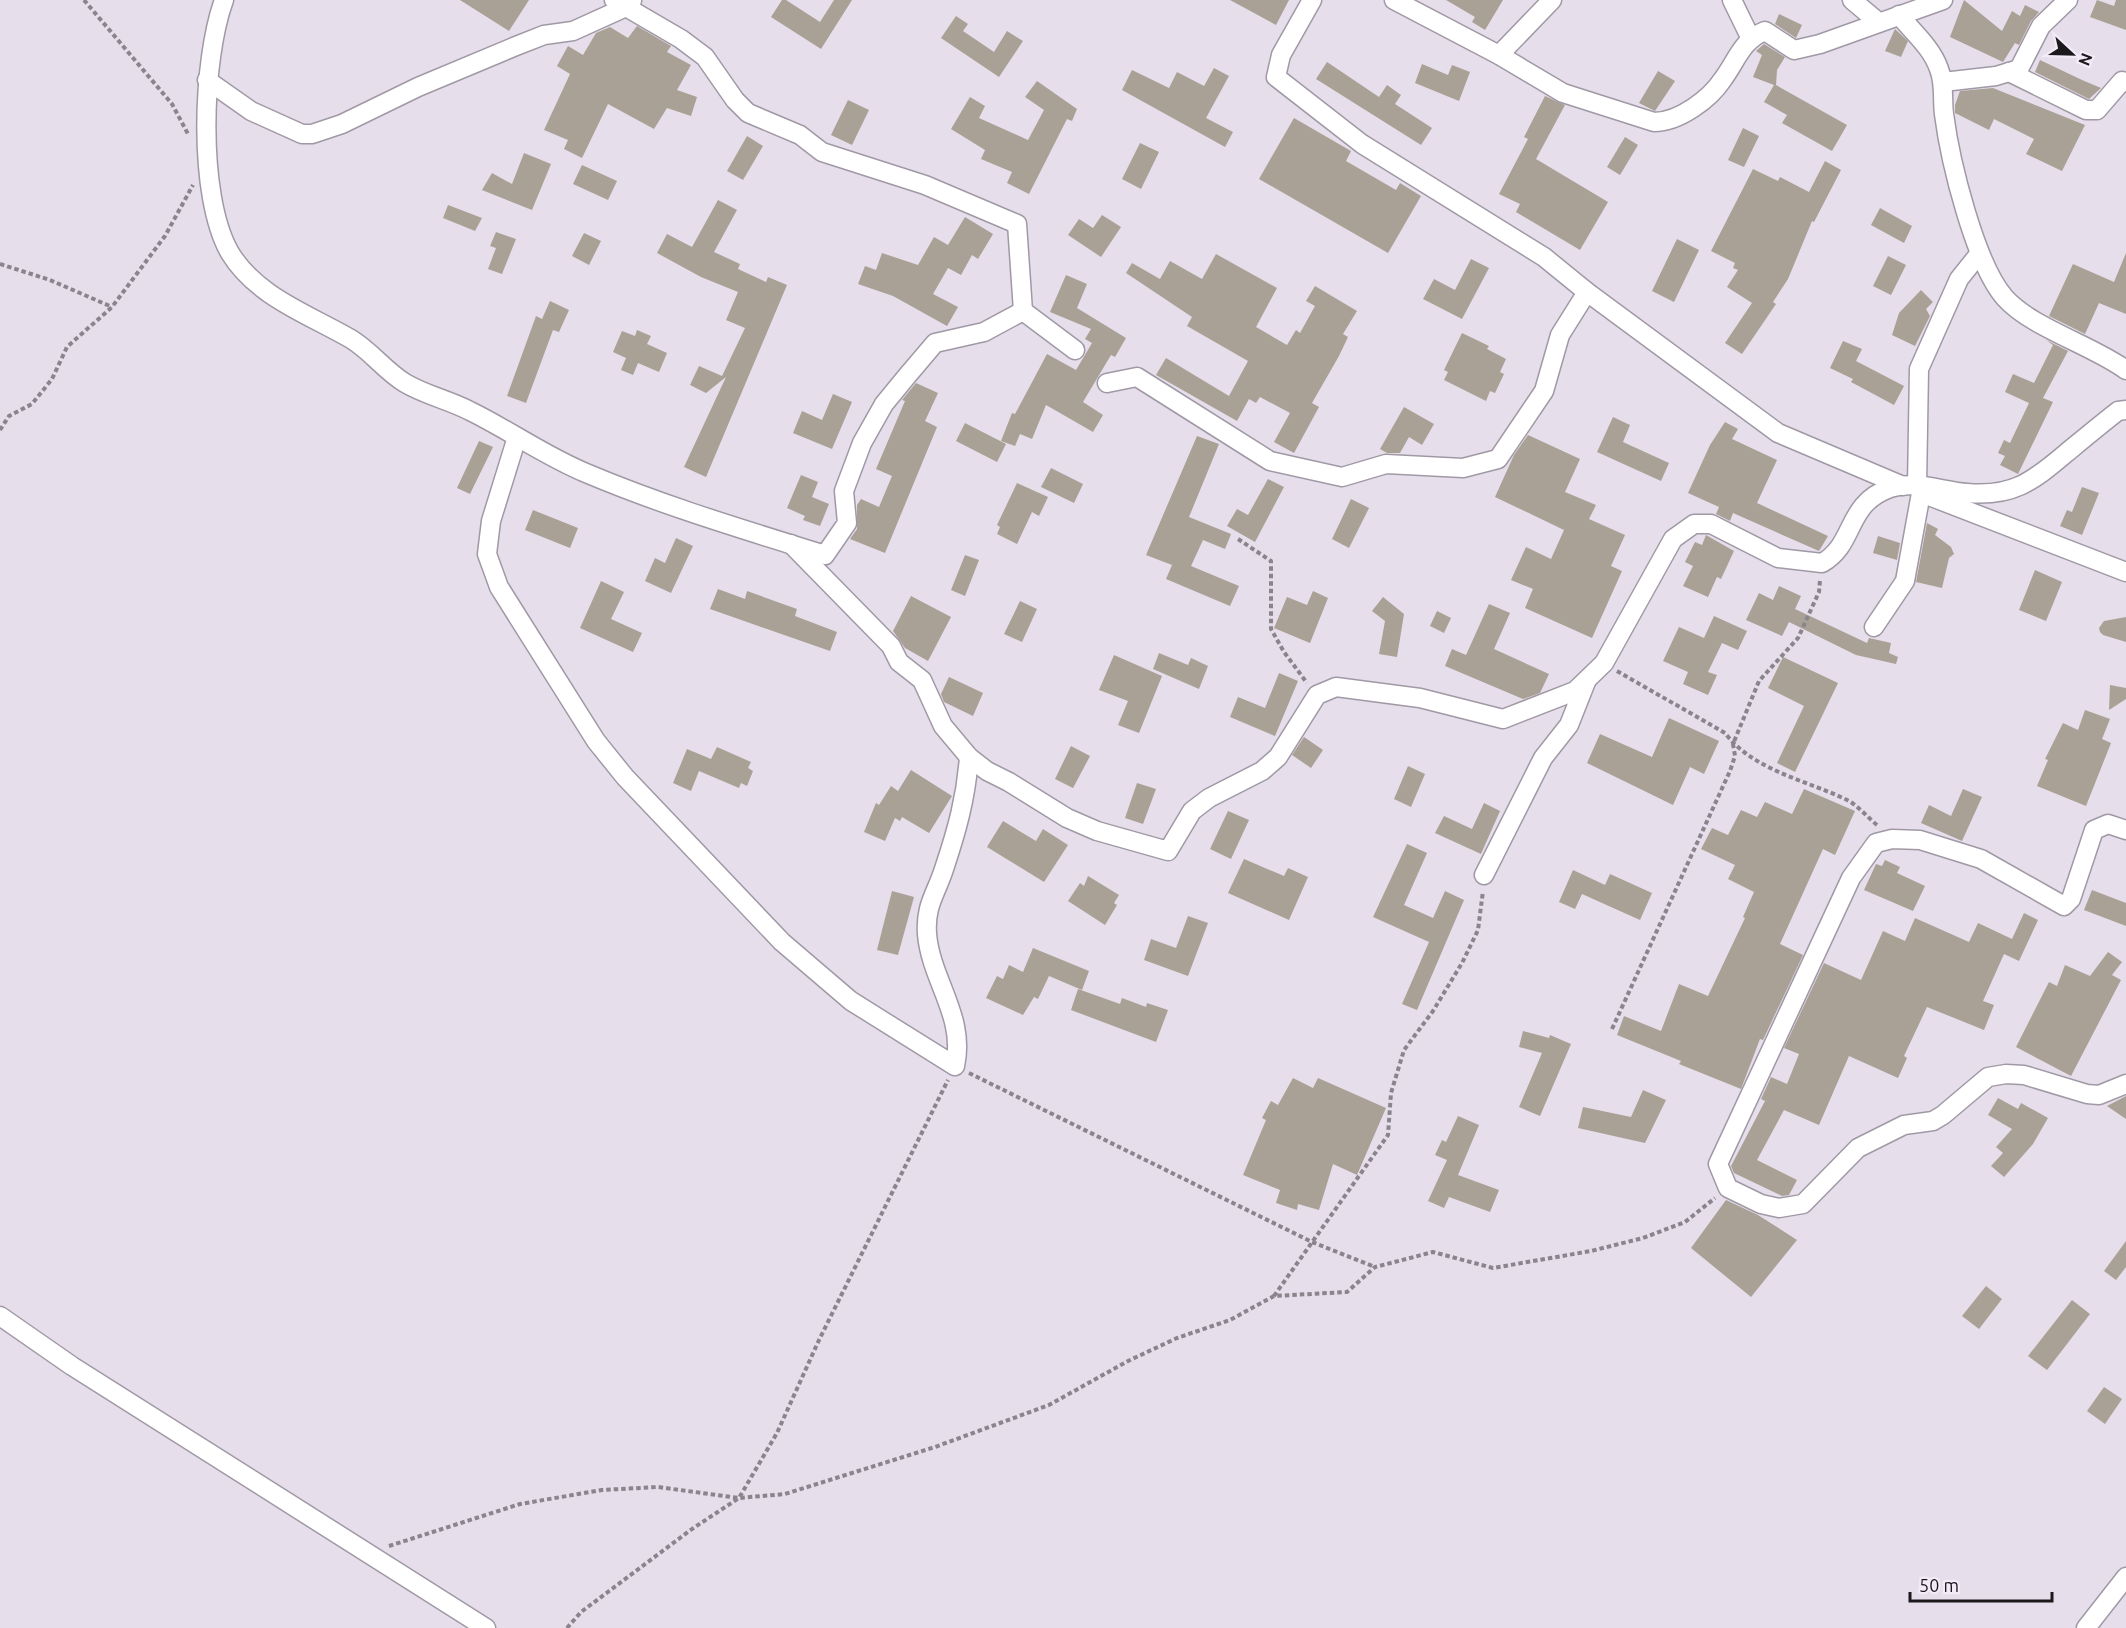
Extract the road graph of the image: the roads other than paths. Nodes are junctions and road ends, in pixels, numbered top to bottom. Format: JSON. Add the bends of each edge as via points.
{"nodes":[{"id":1,"x":224,"y":0,"type":"edge"},
{"id":2,"x":1312,"y":0,"type":"edge"},
{"id":3,"x":1394,"y":0,"type":"edge"},
{"id":4,"x":1552,"y":0,"type":"edge"},
{"id":5,"x":1732,"y":0,"type":"edge"},
{"id":6,"x":1852,"y":0,"type":"edge"},
{"id":7,"x":1943,"y":0,"type":"edge"},
{"id":8,"x":2067,"y":0,"type":"edge"},
{"id":9,"x":624,"y":2,"type":"edge"},
{"id":10,"x":1899,"y":15,"type":"junction"},
{"id":11,"x":1877,"y":21,"type":"junction"},
{"id":12,"x":1750,"y":37,"type":"junction"},
{"id":13,"x":1499,"y":55,"type":"junction"},
{"id":14,"x":2009,"y":72,"type":"junction"},
{"id":15,"x":207,"y":80,"type":"junction"},
{"id":16,"x":1943,"y":82,"type":"junction"},
{"id":17,"x":2126,"y":82,"type":"edge"},
{"id":18,"x":1979,"y":254,"type":"junction"},
{"id":19,"x":1587,"y":292,"type":"junction"},
{"id":20,"x":1023,"y":311,"type":"junction"},
{"id":21,"x":1075,"y":350,"type":"dead end"},
{"id":22,"x":2126,"y":370,"type":"edge"},
{"id":23,"x":1107,"y":383,"type":"dead end"},
{"id":24,"x":2126,"y":411,"type":"edge"},
{"id":25,"x":517,"y":437,"type":"junction"},
{"id":26,"x":1913,"y":488,"type":"junction"},
{"id":27,"x":790,"y":544,"type":"junction"},
{"id":28,"x":2126,"y":572,"type":"edge"},
{"id":29,"x":1874,"y":627,"type":"dead end"},
{"id":30,"x":1587,"y":681,"type":"junction"},
{"id":31,"x":969,"y":757,"type":"junction"},
{"id":32,"x":2126,"y":831,"type":"edge"},
{"id":33,"x":1484,"y":875,"type":"road end"},
{"id":34,"x":2126,"y":1084,"type":"edge"},
{"id":35,"x":0,"y":1316,"type":"edge"},
{"id":36,"x":2126,"y":1577,"type":"edge"},
{"id":37,"x":486,"y":1628,"type":"edge"},
{"id":38,"x":2086,"y":1628,"type":"edge"}],
"edges":[{"from":1,"to":15,"type":"street","via":[[212,42]]},
{"from":2,"to":19,"type":"street","via":[[1281,55],[1276,77],[1362,144],[1544,257]]},
{"from":3,"to":13,"type":"street"},
{"from":4,"to":13,"type":"street"},
{"from":5,"to":12,"type":"street"},
{"from":6,"to":11,"type":"street"},
{"from":7,"to":10,"type":"street"},
{"from":8,"to":14,"type":"street","via":[[2041,26],[2019,69]]},
{"from":9,"to":15,"type":"street","via":[[573,31],[544,35],[516,46],[312,134],[302,134],[250,111]]},
{"from":9,"to":20,"type":"street","via":[[705,57],[748,113],[800,135],[822,152],[925,185],[1017,224]]},
{"from":10,"to":11,"type":"street"},
{"from":10,"to":16,"type":"street","via":[[1929,50]]},
{"from":11,"to":12,"type":"street","via":[[1794,50],[1765,31]]},
{"from":12,"to":13,"type":"street","via":[[1722,82],[1695,106],[1664,122],[1563,93]]},
{"from":14,"to":16,"type":"street"},
{"from":14,"to":17,"type":"street","via":[[2086,110],[2097,110],[2122,81]]},
{"from":15,"to":25,"type":"street","via":[[209,169],[215,214],[229,252],[245,274],[260,288],[354,341],[407,385],[469,410]]},
{"from":16,"to":18,"type":"street","via":[[1950,147]]},
{"from":18,"to":22,"type":"street","via":[[2007,300]]},
{"from":18,"to":26,"type":"street","via":[[1959,279],[1919,369]]},
{"from":19,"to":23,"type":"street","via":[[1560,335],[1544,391],[1498,459],[1463,468],[1386,464],[1342,477],[1270,461],[1137,378]]},
{"from":19,"to":26,"type":"street","via":[[1778,433]]},
{"from":20,"to":21,"type":"street"},
{"from":20,"to":27,"type":"street","via":[[984,332],[935,343],[884,404],[862,443],[844,491],[847,523],[825,555]]},
{"from":24,"to":26,"type":"street","via":[[2118,411],[2047,472],[2016,489],[1975,494]]},
{"from":25,"to":27,"type":"street","via":[[585,472],[706,519]]},
{"from":25,"to":31,"type":"street","via":[[491,521],[487,554],[499,587],[596,741],[624,777],[782,942],[851,1001],[955,1066],[959,1046],[956,1025],[927,937],[927,909],[960,821],[967,794]]},
{"from":26,"to":28,"type":"street"},
{"from":26,"to":29,"type":"street","via":[[1905,581]]},
{"from":26,"to":30,"type":"street","via":[[1867,500],[1838,552],[1822,564],[1778,558],[1711,525],[1694,524],[1673,538],[1604,663]]},
{"from":27,"to":31,"type":"street","via":[[891,646],[899,662],[922,680],[943,726]]},
{"from":30,"to":31,"type":"street","via":[[1575,691],[1503,719],[1420,698],[1336,687],[1317,695],[1278,757],[1262,771],[1192,811],[1168,851],[1097,831],[1067,818]]},
{"from":30,"to":33,"type":"street","via":[[1569,725],[1543,758]]},
{"from":32,"to":34,"type":"street","via":[[2108,824],[2094,830],[2071,899],[2064,906],[1981,858],[1920,840],[1876,843],[1846,888],[1718,1164],[1728,1188],[1761,1204],[1779,1208],[1803,1204],[1858,1148],[1904,1125],[1933,1121],[1988,1077],[2024,1075],[2099,1095]]},
{"from":35,"to":37,"type":"street","via":[[72,1366]]},
{"from":36,"to":38,"type":"street"}]}
